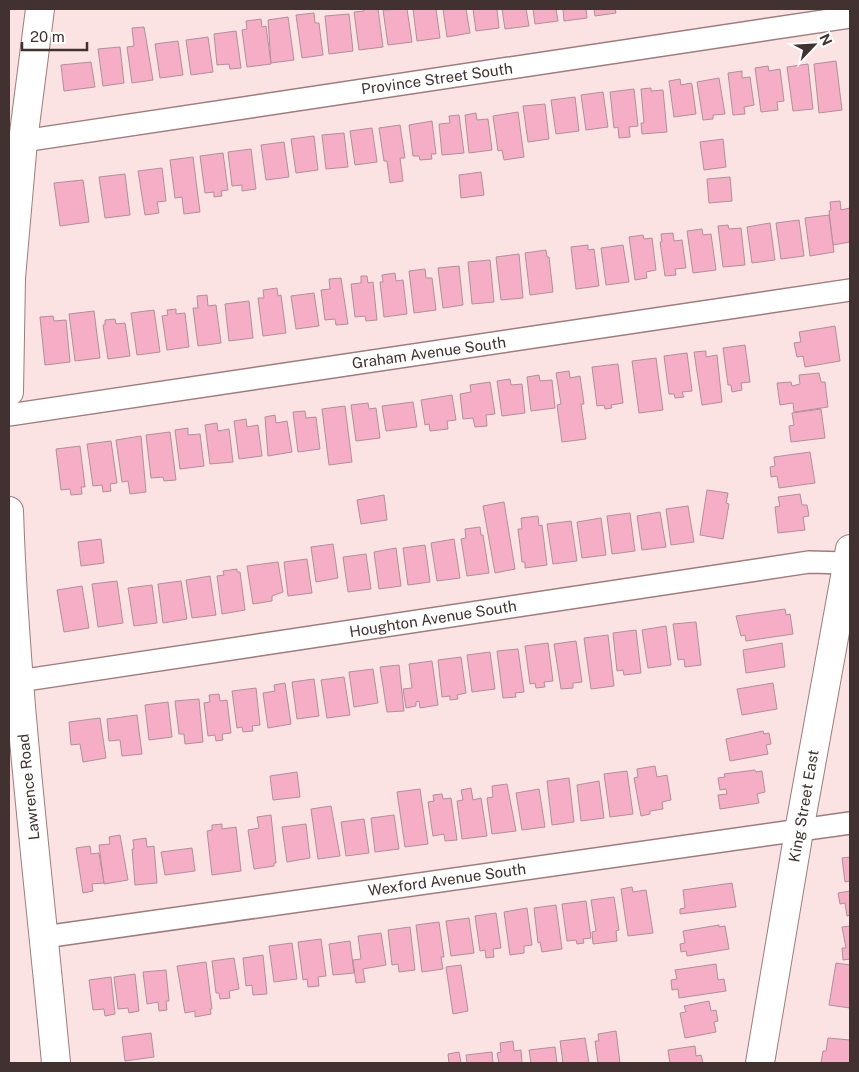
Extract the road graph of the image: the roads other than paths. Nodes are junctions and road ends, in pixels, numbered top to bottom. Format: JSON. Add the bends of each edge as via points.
{"nodes":[{"id":1,"x":40,"y":9,"type":"edge"},
{"id":2,"x":850,"y":17,"type":"edge"},
{"id":3,"x":23,"y":141,"type":"junction"},
{"id":4,"x":850,"y":290,"type":"edge"},
{"id":5,"x":9,"y":392,"type":"edge"},
{"id":6,"x":9,"y":415,"type":"edge"},
{"id":7,"x":9,"y":511,"type":"edge"},
{"id":8,"x":849,"y":556,"type":"edge"},
{"id":9,"x":19,"y":681,"type":"junction"},
{"id":10,"x":850,"y":823,"type":"edge"},
{"id":11,"x":799,"y":831,"type":"junction"},
{"id":12,"x":44,"y":937,"type":"junction"},
{"id":13,"x":56,"y":1063,"type":"edge"},
{"id":14,"x":760,"y":1063,"type":"edge"}],
"edges":[{"from":1,"to":3,"type":"street"},
{"from":2,"to":3,"type":"street","name":"Province Street South"},
{"from":3,"to":5,"type":"street","via":[[11,278]]},
{"from":4,"to":6,"type":"street","name":"Graham Avenue South"},
{"from":7,"to":9,"type":"street","name":"Lawrence Road"},
{"from":8,"to":9,"type":"street","name":"Houghton Avenue South"},
{"from":8,"to":11,"type":"street","name":"King Street East"},
{"from":9,"to":12,"type":"street","name":"Lawrence Road"},
{"from":10,"to":11,"type":"street","name":"Wexford Avenue South"},
{"from":11,"to":12,"type":"street","name":"Wexford Avenue South"},
{"from":11,"to":14,"type":"street","name":"King Street East"},
{"from":12,"to":13,"type":"street","name":"Lawrence Road"}]}
